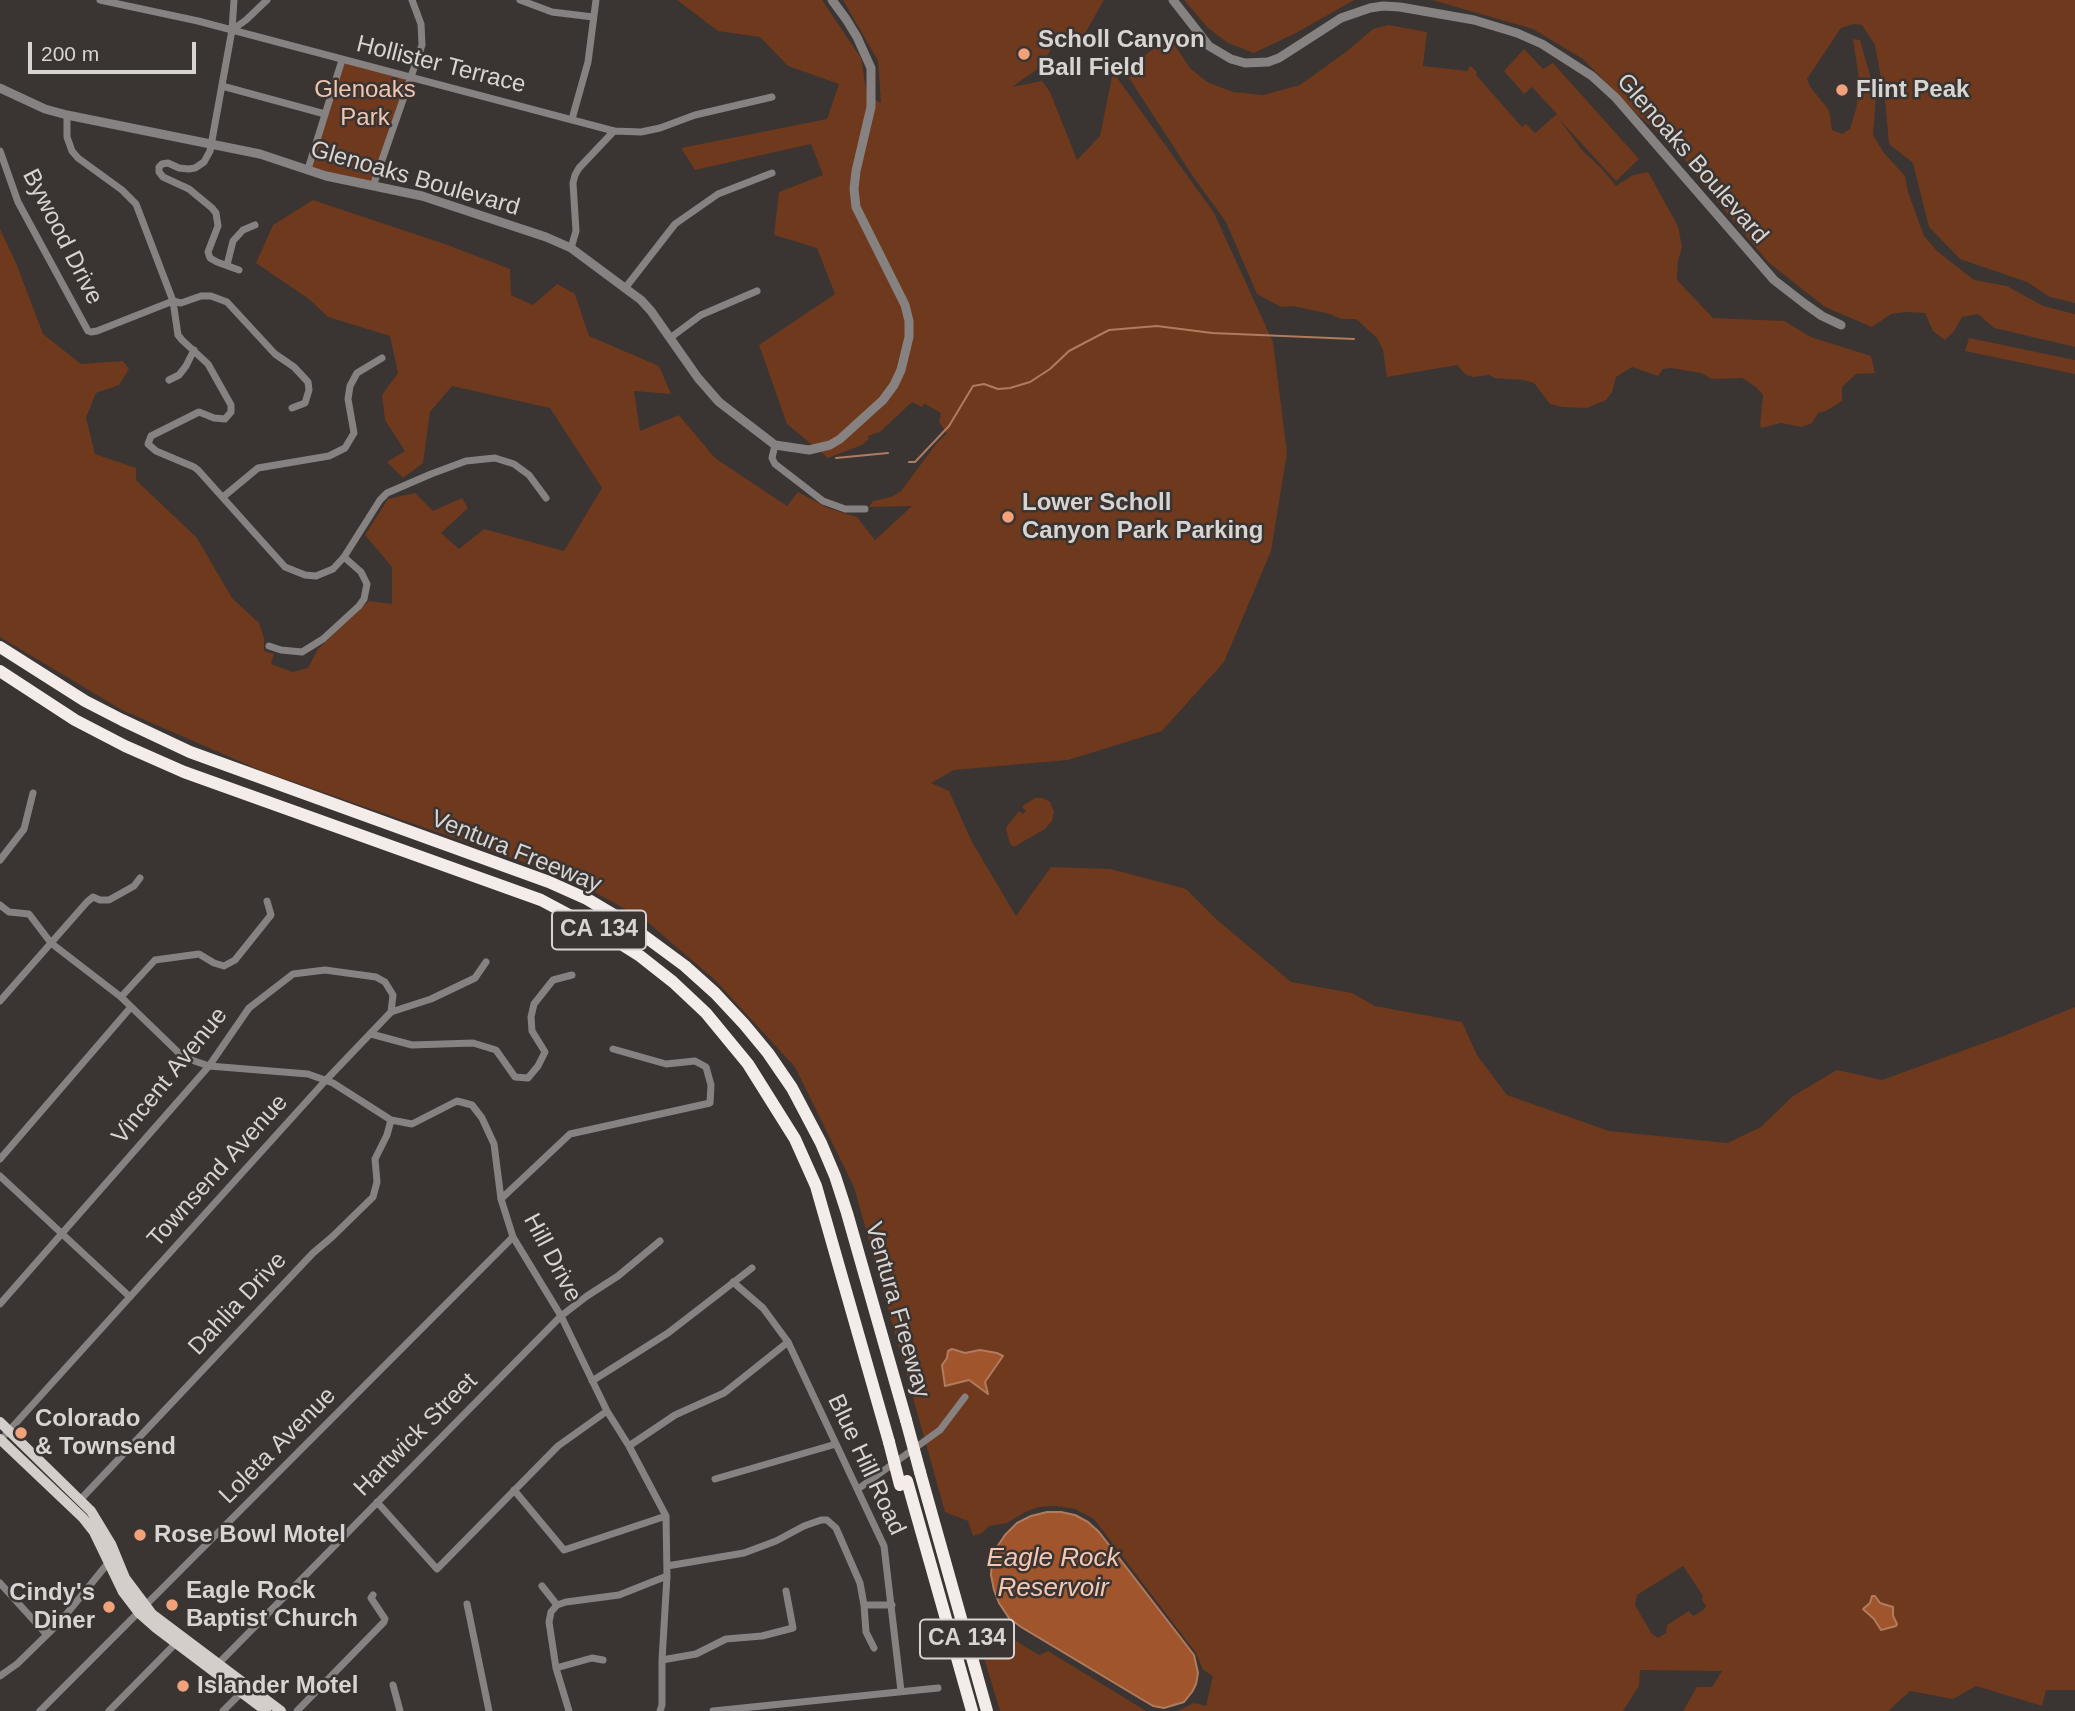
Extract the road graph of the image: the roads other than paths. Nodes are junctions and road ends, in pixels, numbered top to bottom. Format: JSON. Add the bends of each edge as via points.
{"nodes":[{"id":1,"x":100,"y":0,"type":"edge"},
{"id":2,"x":234,"y":0,"type":"edge"},
{"id":3,"x":267,"y":0,"type":"edge"},
{"id":4,"x":412,"y":0,"type":"edge"},
{"id":5,"x":520,"y":0,"type":"edge"},
{"id":6,"x":596,"y":0,"type":"edge"},
{"id":7,"x":832,"y":0,"type":"edge"},
{"id":8,"x":1173,"y":0,"type":"edge"},
{"id":9,"x":593,"y":17,"type":"junction"},
{"id":10,"x":232,"y":30,"type":"junction"},
{"id":11,"x":342,"y":60,"type":"junction"},
{"id":12,"x":412,"y":77,"type":"junction"},
{"id":13,"x":222,"y":86,"type":"junction"},
{"id":14,"x":0,"y":89,"type":"edge"},
{"id":15,"x":772,"y":97,"type":"dead end"},
{"id":16,"x":325,"y":114,"type":"junction"},
{"id":17,"x":67,"y":115,"type":"junction"},
{"id":18,"x":572,"y":119,"type":"junction"},
{"id":19,"x":614,"y":131,"type":"junction"},
{"id":20,"x":210,"y":144,"type":"junction"},
{"id":21,"x":0,"y":151,"type":"edge"},
{"id":22,"x":308,"y":169,"type":"junction"},
{"id":23,"x":772,"y":173,"type":"dead end"},
{"id":24,"x":373,"y":186,"type":"junction"},
{"id":25,"x":255,"y":225,"type":"dead end"},
{"id":26,"x":571,"y":248,"type":"junction"},
{"id":27,"x":227,"y":265,"type":"junction"},
{"id":28,"x":239,"y":270,"type":"dead end"},
{"id":29,"x":626,"y":287,"type":"junction"},
{"id":30,"x":757,"y":291,"type":"dead end"},
{"id":31,"x":173,"y":301,"type":"junction"},
{"id":32,"x":1841,"y":325,"type":"dead end"},
{"id":33,"x":670,"y":338,"type":"junction"},
{"id":34,"x":194,"y":350,"type":"junction"},
{"id":35,"x":382,"y":358,"type":"dead end"},
{"id":36,"x":169,"y":380,"type":"dead end"},
{"id":37,"x":292,"y":408,"type":"dead end"},
{"id":38,"x":775,"y":445,"type":"junction"},
{"id":39,"x":223,"y":497,"type":"junction"},
{"id":40,"x":546,"y":498,"type":"dead end"},
{"id":41,"x":865,"y":509,"type":"dead end"},
{"id":42,"x":344,"y":557,"type":"junction"},
{"id":43,"x":269,"y":646,"type":"dead end"},
{"id":44,"x":0,"y":647,"type":"edge"},
{"id":45,"x":0,"y":655,"type":"edge"},
{"id":46,"x":0,"y":671,"type":"edge"},
{"id":47,"x":33,"y":793,"type":"dead end"},
{"id":48,"x":384,"y":824,"type":"junction"},
{"id":49,"x":0,"y":860,"type":"edge"},
{"id":50,"x":140,"y":878,"type":"dead end"},
{"id":51,"x":267,"y":901,"type":"dead end"},
{"id":52,"x":0,"y":905,"type":"edge"},
{"id":53,"x":51,"y":943,"type":"junction"},
{"id":54,"x":486,"y":962,"type":"dead end"},
{"id":55,"x":572,"y":975,"type":"dead end"},
{"id":56,"x":121,"y":997,"type":"junction"},
{"id":57,"x":0,"y":1001,"type":"edge"},
{"id":58,"x":131,"y":1007,"type":"junction"},
{"id":59,"x":391,"y":1012,"type":"junction"},
{"id":60,"x":371,"y":1034,"type":"junction"},
{"id":61,"x":613,"y":1049,"type":"dead end"},
{"id":62,"x":209,"y":1066,"type":"junction"},
{"id":63,"x":326,"y":1080,"type":"junction"},
{"id":64,"x":391,"y":1120,"type":"junction"},
{"id":65,"x":0,"y":1159,"type":"edge"},
{"id":66,"x":0,"y":1176,"type":"edge"},
{"id":67,"x":501,"y":1199,"type":"junction"},
{"id":68,"x":63,"y":1234,"type":"junction"},
{"id":69,"x":513,"y":1237,"type":"junction"},
{"id":70,"x":660,"y":1241,"type":"dead end"},
{"id":71,"x":752,"y":1268,"type":"dead end"},
{"id":72,"x":733,"y":1282,"type":"junction"},
{"id":73,"x":130,"y":1297,"type":"junction"},
{"id":74,"x":0,"y":1304,"type":"edge"},
{"id":75,"x":561,"y":1316,"type":"junction"},
{"id":76,"x":788,"y":1342,"type":"junction"},
{"id":77,"x":592,"y":1381,"type":"junction"},
{"id":78,"x":965,"y":1397,"type":"dead end"},
{"id":79,"x":607,"y":1411,"type":"junction"},
{"id":80,"x":2,"y":1433,"type":"edge"},
{"id":81,"x":836,"y":1444,"type":"junction"},
{"id":82,"x":629,"y":1446,"type":"junction"},
{"id":83,"x":910,"y":1478,"type":"junction"},
{"id":84,"x":715,"y":1479,"type":"dead end"},
{"id":85,"x":858,"y":1489,"type":"junction"},
{"id":86,"x":514,"y":1490,"type":"junction"},
{"id":87,"x":377,"y":1502,"type":"junction"},
{"id":88,"x":76,"y":1504,"type":"junction"},
{"id":89,"x":666,"y":1516,"type":"junction"},
{"id":90,"x":924,"y":1528,"type":"junction"},
{"id":91,"x":113,"y":1562,"type":"junction"},
{"id":92,"x":667,"y":1566,"type":"junction"},
{"id":93,"x":944,"y":1569,"type":"junction"},
{"id":94,"x":667,"y":1576,"type":"junction"},
{"id":95,"x":0,"y":1583,"type":"edge"},
{"id":96,"x":542,"y":1586,"type":"dead end"},
{"id":97,"x":933,"y":1589,"type":"junction"},
{"id":98,"x":786,"y":1591,"type":"dead end"},
{"id":99,"x":373,"y":1595,"type":"dead end"},
{"id":100,"x":467,"y":1604,"type":"dead end"},
{"id":101,"x":557,"y":1605,"type":"junction"},
{"id":102,"x":864,"y":1605,"type":"junction"},
{"id":103,"x":892,"y":1605,"type":"junction"},
{"id":104,"x":142,"y":1610,"type":"junction"},
{"id":105,"x":47,"y":1634,"type":"junction"},
{"id":106,"x":179,"y":1640,"type":"junction"},
{"id":107,"x":874,"y":1648,"type":"dead end"},
{"id":108,"x":603,"y":1660,"type":"dead end"},
{"id":109,"x":662,"y":1660,"type":"junction"},
{"id":110,"x":215,"y":1667,"type":"junction"},
{"id":111,"x":556,"y":1668,"type":"junction"},
{"id":112,"x":0,"y":1676,"type":"edge"},
{"id":113,"x":393,"y":1685,"type":"dead end"},
{"id":114,"x":938,"y":1688,"type":"dead end"},
{"id":115,"x":244,"y":1689,"type":"junction"},
{"id":116,"x":901,"y":1691,"type":"junction"},
{"id":117,"x":40,"y":1711,"type":"edge"},
{"id":118,"x":109,"y":1711,"type":"edge"},
{"id":119,"x":223,"y":1711,"type":"edge"},
{"id":120,"x":266,"y":1711,"type":"edge"},
{"id":121,"x":281,"y":1711,"type":"edge"},
{"id":122,"x":297,"y":1711,"type":"edge"},
{"id":123,"x":400,"y":1711,"type":"edge"},
{"id":124,"x":489,"y":1711,"type":"edge"},
{"id":125,"x":569,"y":1711,"type":"edge"},
{"id":126,"x":660,"y":1711,"type":"edge"},
{"id":127,"x":713,"y":1711,"type":"edge"},
{"id":128,"x":964,"y":1711,"type":"edge"},
{"id":129,"x":972,"y":1711,"type":"edge"},
{"id":130,"x":981,"y":1711,"type":"edge"},
{"id":131,"x":987,"y":1711,"type":"edge"}],
"edges":[{"from":1,"to":10,"type":"street","name":"Hollister Terrace"},
{"from":2,"to":10,"type":"street"},
{"from":3,"to":10,"type":"street"},
{"from":4,"to":12,"type":"street","via":[[423,33]]},
{"from":5,"to":9,"type":"street","via":[[552,12]]},
{"from":6,"to":9,"type":"street"},
{"from":7,"to":38,"type":"street","via":[[871,68],[871,107],[856,171],[856,207],[905,305],[909,337],[894,385],[840,439],[809,450]]},
{"from":8,"to":32,"type":"street","name":"Glenoaks Boulevard","via":[[1209,46],[1245,63],[1279,58],[1341,18],[1383,6],[1474,20],[1530,38],[1605,87],[1764,270],[1805,304]]},
{"from":9,"to":18,"type":"street"},
{"from":10,"to":11,"type":"street","name":"Hollister Terrace"},
{"from":10,"to":13,"type":"street"},
{"from":11,"to":12,"type":"street","name":"Hollister Terrace"},
{"from":11,"to":16,"type":"street"},
{"from":12,"to":18,"type":"street","name":"Hollister Terrace"},
{"from":12,"to":24,"type":"street"},
{"from":13,"to":16,"type":"street"},
{"from":13,"to":20,"type":"street"},
{"from":14,"to":17,"type":"street","name":"Glenoaks Boulevard"},
{"from":15,"to":19,"type":"street","name":"Hollister Terrace","via":[[660,128]]},
{"from":16,"to":22,"type":"street"},
{"from":17,"to":20,"type":"street","name":"Glenoaks Boulevard"},
{"from":17,"to":31,"type":"street","via":[[72,151],[136,204]]},
{"from":18,"to":19,"type":"street","name":"Hollister Terrace"},
{"from":19,"to":26,"type":"street","via":[[575,175],[576,231]]},
{"from":20,"to":22,"type":"street","name":"Glenoaks Boulevard"},
{"from":20,"to":27,"type":"street","via":[[200,165],[189,169],[162,164],[159,172],[212,208],[218,226],[208,252],[210,258]]},
{"from":21,"to":31,"type":"street","name":"Bywood Drive","via":[[19,202],[86,328],[97,331]]},
{"from":22,"to":24,"type":"street","name":"Glenoaks Boulevard"},
{"from":23,"to":29,"type":"street","via":[[718,194],[675,224]]},
{"from":24,"to":26,"type":"street","name":"Glenoaks Boulevard","via":[[452,205]]},
{"from":25,"to":27,"type":"street","via":[[233,241]]},
{"from":26,"to":29,"type":"street","name":"Glenoaks Boulevard"},
{"from":27,"to":28,"type":"street"},
{"from":29,"to":33,"type":"street","name":"Glenoaks Boulevard"},
{"from":30,"to":33,"type":"street","via":[[701,315]]},
{"from":31,"to":34,"type":"street","via":[[178,335]]},
{"from":31,"to":37,"type":"street","via":[[211,296],[227,302],[308,383],[305,403]]},
{"from":33,"to":38,"type":"street","name":"Glenoaks Boulevard","via":[[713,396]]},
{"from":34,"to":36,"type":"street","via":[[179,375]]},
{"from":34,"to":39,"type":"street","via":[[231,405],[229,415],[221,420],[199,412],[151,436],[149,446],[194,467]]},
{"from":35,"to":39,"type":"street","via":[[357,373],[350,386],[354,433],[345,448],[329,456],[258,468]]},
{"from":38,"to":41,"type":"street","via":[[775,464],[823,501],[845,509]]},
{"from":39,"to":42,"type":"street","via":[[285,567],[316,576],[333,569]]},
{"from":40,"to":42,"type":"street","via":[[530,475],[514,464],[495,458],[466,461],[387,494]]},
{"from":42,"to":43,"type":"street","via":[[367,584],[365,599],[323,639],[302,652]]},
{"from":44,"to":48,"type":"highway","name":"Ventura Freeway","number":"CA 134","via":[[85,701],[159,738]]},
{"from":45,"to":48,"type":"highway","via":[[104,719],[153,743],[353,818]]},
{"from":46,"to":83,"type":"highway","name":"Ventura Freeway","number":"CA 134","bridge":true,"via":[[105,736],[184,772],[541,900],[606,934],[673,982],[706,1013],[748,1065],[795,1139],[816,1186],[892,1441]]},
{"from":47,"to":49,"type":"street","via":[[24,829]]},
{"from":48,"to":83,"type":"highway","name":"Ventura Freeway","number":"CA 134","bridge":true,"via":[[587,899],[685,966],[744,1024],[792,1088],[839,1188],[903,1421]]},
{"from":50,"to":53,"type":"street","via":[[109,900],[93,897]]},
{"from":51,"to":56,"type":"street","via":[[271,915],[235,960],[224,965],[199,954],[155,960]]},
{"from":52,"to":53,"type":"street","via":[[9,912],[29,914]]},
{"from":53,"to":56,"type":"street"},
{"from":53,"to":57,"type":"street"},
{"from":54,"to":59,"type":"street","name":"Townsend Avenue","via":[[475,978]]},
{"from":55,"to":60,"type":"street","via":[[553,980],[534,1004],[532,1031],[545,1052],[528,1078],[515,1077],[496,1050],[473,1043],[412,1045]]},
{"from":56,"to":58,"type":"street"},
{"from":58,"to":62,"type":"street","via":[[183,1057]]},
{"from":58,"to":65,"type":"street"},
{"from":59,"to":60,"type":"street","name":"Townsend Avenue"},
{"from":59,"to":62,"type":"street","name":"Vincent Avenue","via":[[393,995],[376,976],[325,970],[293,974],[249,1008]]},
{"from":60,"to":63,"type":"street","name":"Townsend Avenue"},
{"from":61,"to":67,"type":"street","via":[[666,1064],[695,1061],[706,1067],[710,1103],[570,1134]]},
{"from":62,"to":63,"type":"street","via":[[308,1074]]},
{"from":62,"to":68,"type":"street","name":"Vincent Avenue"},
{"from":63,"to":64,"type":"street"},
{"from":63,"to":73,"type":"street","name":"Townsend Avenue"},
{"from":64,"to":67,"type":"street","name":"Hill Drive","via":[[412,1124],[457,1101],[472,1105],[494,1144]]},
{"from":64,"to":88,"type":"street","name":"Dahlia Drive","via":[[375,1159],[373,1197],[313,1253]]},
{"from":66,"to":68,"type":"street"},
{"from":67,"to":69,"type":"street","name":"Hill Drive"},
{"from":68,"to":73,"type":"street"},
{"from":68,"to":74,"type":"street","name":"Vincent Avenue"},
{"from":69,"to":75,"type":"street","name":"Hill Drive"},
{"from":69,"to":104,"type":"street","name":"Loleta Avenue"},
{"from":70,"to":75,"type":"street","name":"Hartwick Street"},
{"from":71,"to":72,"type":"street"},
{"from":72,"to":76,"type":"street","name":"Blue Hill Road","via":[[763,1308]]},
{"from":72,"to":77,"type":"street","via":[[668,1333]]},
{"from":73,"to":80,"type":"street","name":"Townsend Avenue"},
{"from":75,"to":77,"type":"street","name":"Hill Drive"},
{"from":75,"to":87,"type":"street","name":"Hartwick Street"},
{"from":76,"to":81,"type":"street","name":"Blue Hill Road"},
{"from":76,"to":82,"type":"street","via":[[724,1393],[675,1415]]},
{"from":77,"to":79,"type":"street","name":"Hill Drive"},
{"from":78,"to":85,"type":"street","via":[[940,1430]]},
{"from":79,"to":82,"type":"street","name":"Hill Drive"},
{"from":79,"to":86,"type":"street","via":[[558,1446]]},
{"from":80,"to":88,"type":"main road"},
{"from":81,"to":84,"type":"street"},
{"from":81,"to":85,"type":"street","name":"Blue Hill Road"},
{"from":82,"to":89,"type":"street","name":"Hill Drive"},
{"from":83,"to":90,"type":"highway","name":"Ventura Freeway","number":"CA 134"},
{"from":83,"to":90,"type":"highway","name":"Ventura Freeway","number":"CA 134"},
{"from":85,"to":103,"type":"street","name":"Blue Hill Road","via":[[884,1546]]},
{"from":86,"to":87,"type":"street","via":[[437,1569]]},
{"from":86,"to":89,"type":"street","via":[[564,1550]]},
{"from":87,"to":110,"type":"street","name":"Hartwick Street"},
{"from":88,"to":91,"type":"main road"},
{"from":89,"to":92,"type":"street","name":"Hill Drive"},
{"from":90,"to":93,"type":"highway","name":"Ventura Freeway","number":"CA 134"},
{"from":90,"to":97,"type":"highway","name":"Ventura Freeway","number":"CA 134"},
{"from":91,"to":104,"type":"main road"},
{"from":91,"to":105,"type":"street"},
{"from":92,"to":94,"type":"street","name":"Hill Drive"},
{"from":92,"to":102,"type":"street","via":[[744,1553],[827,1520],[836,1528],[852,1563]]},
{"from":93,"to":130,"type":"highway"},
{"from":93,"to":131,"type":"highway","name":"Ventura Freeway","number":"CA 134"},
{"from":94,"to":101,"type":"street","via":[[619,1595]]},
{"from":94,"to":109,"type":"street","name":"Hill Drive"},
{"from":95,"to":105,"type":"street"},
{"from":96,"to":101,"type":"street"},
{"from":97,"to":128,"type":"highway","name":"Ventura Freeway","number":"CA 134"},
{"from":97,"to":129,"type":"highway"},
{"from":98,"to":109,"type":"street","via":[[793,1628],[726,1639],[696,1654]]},
{"from":99,"to":122,"type":"street","via":[[384,1622]]},
{"from":100,"to":124,"type":"street"},
{"from":101,"to":111,"type":"street","via":[[549,1622]]},
{"from":102,"to":103,"type":"street"},
{"from":102,"to":107,"type":"street","via":[[866,1632]]},
{"from":103,"to":116,"type":"street","name":"Blue Hill Road"},
{"from":104,"to":106,"type":"main road"},
{"from":104,"to":117,"type":"street","name":"Loleta Avenue"},
{"from":105,"to":112,"type":"street"},
{"from":106,"to":110,"type":"main road"},
{"from":106,"to":118,"type":"street"},
{"from":108,"to":111,"type":"street","via":[[592,1658]]},
{"from":109,"to":126,"type":"street","name":"Hill Drive"},
{"from":110,"to":115,"type":"main road"},
{"from":111,"to":125,"type":"street"},
{"from":113,"to":123,"type":"street"},
{"from":114,"to":116,"type":"street"},
{"from":115,"to":119,"type":"street"},
{"from":115,"to":120,"type":"main road"},
{"from":115,"to":121,"type":"main road"},
{"from":116,"to":127,"type":"street"}]}
